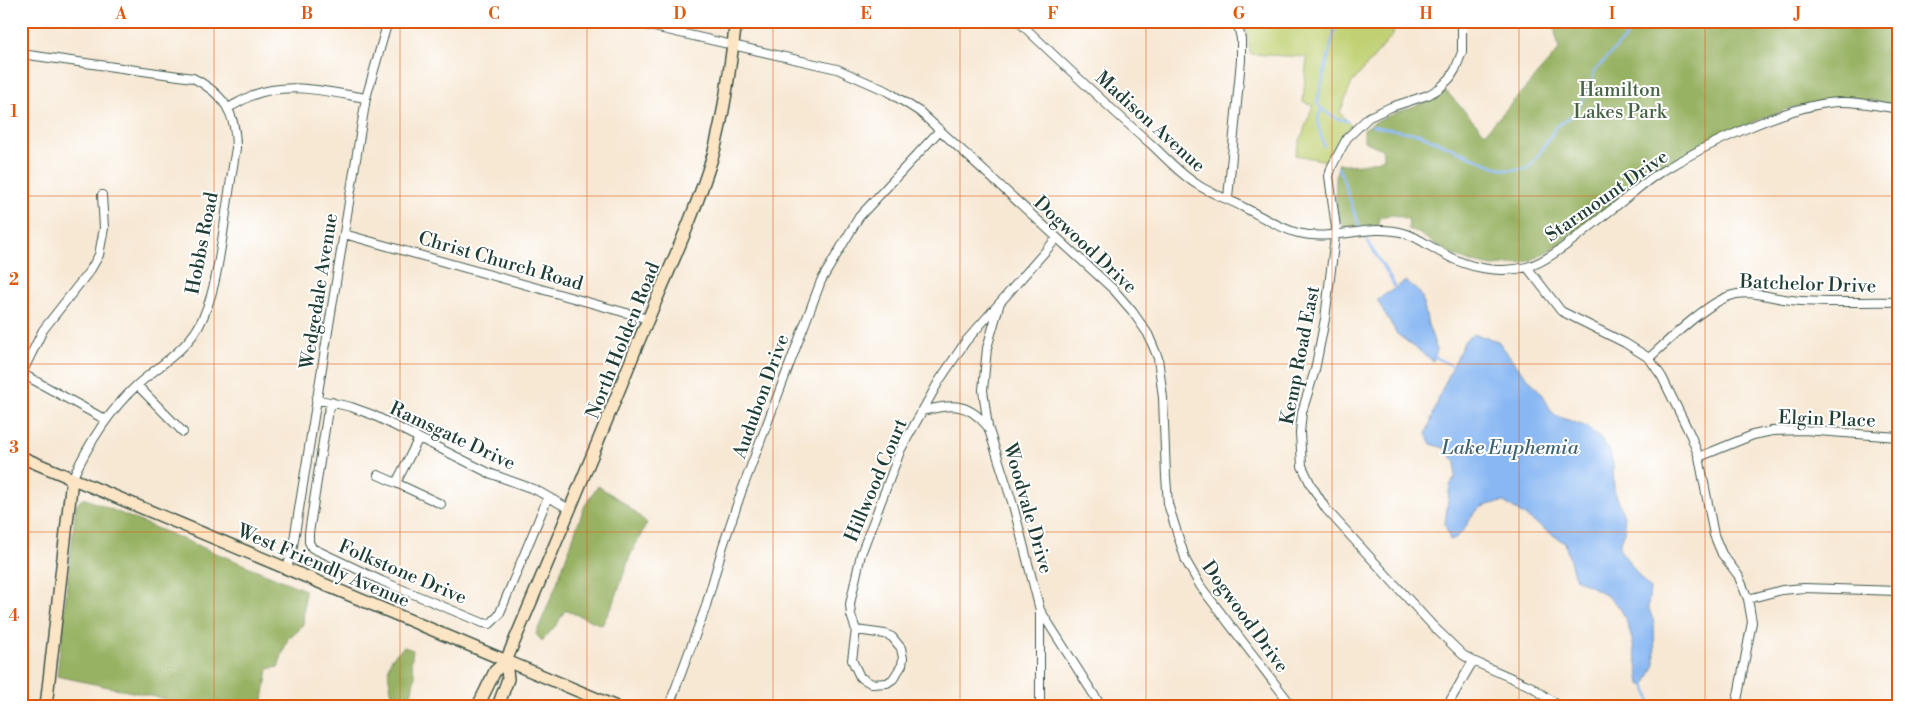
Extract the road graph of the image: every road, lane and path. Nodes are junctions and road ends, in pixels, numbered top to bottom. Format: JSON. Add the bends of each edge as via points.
{"nodes":[{"id":1,"x":388,"y":21,"type":"edge"},
{"id":2,"x":628,"y":21,"type":"edge"},
{"id":3,"x":736,"y":21,"type":"edge"},
{"id":4,"x":1018,"y":21,"type":"edge"},
{"id":5,"x":1237,"y":21,"type":"edge"},
{"id":6,"x":1462,"y":21,"type":"edge"},
{"id":7,"x":732,"y":45,"type":"junction"},
{"id":8,"x":21,"y":54,"type":"edge"},
{"id":9,"x":366,"y":98,"type":"junction"},
{"id":10,"x":228,"y":108,"type":"junction"},
{"id":11,"x":1898,"y":109,"type":"edge"},
{"id":12,"x":940,"y":130,"type":"junction"},
{"id":13,"x":102,"y":195,"type":"dead end"},
{"id":14,"x":1228,"y":198,"type":"junction"},
{"id":15,"x":344,"y":234,"type":"junction"},
{"id":16,"x":1334,"y":236,"type":"junction"},
{"id":17,"x":1057,"y":238,"type":"junction"},
{"id":18,"x":1527,"y":267,"type":"junction"},
{"id":19,"x":1898,"y":302,"type":"edge"},
{"id":20,"x":999,"y":304,"type":"junction"},
{"id":21,"x":648,"y":319,"type":"junction"},
{"id":22,"x":1649,"y":358,"type":"junction"},
{"id":23,"x":22,"y":373,"type":"edge"},
{"id":24,"x":138,"y":385,"type":"junction"},
{"id":25,"x":316,"y":399,"type":"junction"},
{"id":26,"x":332,"y":402,"type":"junction"},
{"id":27,"x":922,"y":412,"type":"junction"},
{"id":28,"x":106,"y":420,"type":"junction"},
{"id":29,"x":988,"y":427,"type":"junction"},
{"id":30,"x":183,"y":432,"type":"dead end"},
{"id":31,"x":1898,"y":437,"type":"edge"},
{"id":32,"x":418,"y":438,"type":"junction"},
{"id":33,"x":21,"y":457,"type":"edge"},
{"id":34,"x":1699,"y":457,"type":"junction"},
{"id":35,"x":378,"y":475,"type":"dead end"},
{"id":36,"x":72,"y":479,"type":"junction"},
{"id":37,"x":396,"y":484,"type":"junction"},
{"id":38,"x":548,"y":497,"type":"junction"},
{"id":39,"x":441,"y":504,"type":"dead end"},
{"id":40,"x":571,"y":510,"type":"junction"},
{"id":41,"x":288,"y":568,"type":"junction"},
{"id":42,"x":1898,"y":591,"type":"edge"},
{"id":43,"x":1748,"y":599,"type":"junction"},
{"id":44,"x":1040,"y":610,"type":"junction"},
{"id":45,"x":856,"y":630,"type":"junction"},
{"id":46,"x":506,"y":661,"type":"junction"},
{"id":47,"x":1473,"y":661,"type":"junction"},
{"id":48,"x":46,"y":706,"type":"edge"},
{"id":49,"x":478,"y":706,"type":"edge"},
{"id":50,"x":498,"y":706,"type":"edge"},
{"id":51,"x":614,"y":706,"type":"edge"},
{"id":52,"x":669,"y":706,"type":"edge"},
{"id":53,"x":1040,"y":706,"type":"edge"},
{"id":54,"x":1101,"y":706,"type":"edge"},
{"id":55,"x":1292,"y":706,"type":"edge"},
{"id":56,"x":1447,"y":706,"type":"edge"},
{"id":57,"x":1559,"y":706,"type":"edge"},
{"id":58,"x":1736,"y":706,"type":"edge"}],
"edges":[{"from":1,"to":9,"type":"street","name":"Wedgedale Avenue"},
{"from":2,"to":7,"type":"street","name":"Dogwood Drive"},
{"from":3,"to":7,"type":"main road","name":"North Holden Road"},
{"from":4,"to":14,"type":"street","name":"Madison Avenue","via":[[1198,186]]},
{"from":5,"to":14,"type":"street","via":[[1241,60]]},
{"from":6,"to":16,"type":"street","name":"Kemp Road East","via":[[1462,52],[1450,78],[1428,95],[1369,117],[1352,132],[1340,149],[1329,176],[1336,228]]},
{"from":7,"to":12,"type":"street","name":"Dogwood Drive","via":[[814,62],[860,78],[920,112]]},
{"from":7,"to":21,"type":"main road","name":"North Holden Road","via":[[723,115],[713,154],[698,200]]},
{"from":8,"to":10,"type":"street","name":"Hobbs Road","via":[[193,78],[208,86]]},
{"from":9,"to":10,"type":"street","via":[[287,88],[253,95]]},
{"from":9,"to":15,"type":"street","name":"Wedgedale Avenue"},
{"from":10,"to":24,"type":"street","name":"Hobbs Road","via":[[235,128],[236,148],[213,292],[189,339]]},
{"from":11,"to":18,"type":"street","name":"Starmount Drive","via":[[1832,103],[1797,111],[1737,133],[1658,174],[1561,248]]},
{"from":12,"to":17,"type":"street","name":"Dogwood Drive"},
{"from":12,"to":52,"type":"street","name":"Audubon Drive","via":[[859,217],[822,280],[742,490],[705,609]]},
{"from":13,"to":23,"type":"street","via":[[104,228],[99,256],[43,330]]},
{"from":14,"to":16,"type":"street","name":"Madison Avenue","via":[[1278,226],[1313,236]]},
{"from":15,"to":21,"type":"street","name":"Christ Church Road"},
{"from":15,"to":25,"type":"street","name":"Wedgedale Avenue"},
{"from":16,"to":18,"type":"street","name":"Starmount Drive","via":[[1368,230],[1394,230],[1412,235],[1468,265],[1494,270]]},
{"from":16,"to":47,"type":"street","name":"Kemp Road East","via":[[1323,328],[1302,412],[1302,466],[1326,509],[1433,626],[1463,656]]},
{"from":17,"to":20,"type":"street","name":"Hillwood Court"},
{"from":17,"to":55,"type":"street","name":"Dogwood Drive","via":[[1114,290],[1148,334],[1161,375],[1168,504],[1186,561],[1201,587]]},
{"from":18,"to":22,"type":"street","via":[[1561,311]]},
{"from":19,"to":22,"type":"street","name":"Batchelor Drive","via":[[1791,300],[1740,293],[1708,308]]},
{"from":20,"to":27,"type":"street","name":"Hillwood Court","via":[[966,341],[938,381]]},
{"from":20,"to":29,"type":"street","name":"Woodvale Drive","via":[[987,348],[983,390]]},
{"from":21,"to":40,"type":"main road","name":"North Holden Road"},
{"from":22,"to":34,"type":"street","via":[[1692,436]]},
{"from":23,"to":28,"type":"street"},
{"from":24,"to":28,"type":"street","name":"Hobbs Road"},
{"from":24,"to":30,"type":"street"},
{"from":25,"to":26,"type":"street","name":"Ramsgate Drive"},
{"from":25,"to":41,"type":"street","name":"Wedgedale Avenue"},
{"from":26,"to":32,"type":"street","name":"Ramsgate Drive","via":[[373,415]]},
{"from":26,"to":38,"type":"street","name":"Folkstone Drive","via":[[309,542],[312,548],[382,581],[490,624],[499,615]]},
{"from":27,"to":29,"type":"street","via":[[960,406],[978,414]]},
{"from":27,"to":45,"type":"street","name":"Hillwood Court","via":[[901,449],[861,554],[850,604]]},
{"from":28,"to":36,"type":"street","name":"Hobbs Road"},
{"from":29,"to":44,"type":"street","name":"Woodvale Drive","via":[[1013,505]]},
{"from":31,"to":34,"type":"street","name":"Elgin Place","via":[[1804,430],[1772,431],[1753,435]]},
{"from":32,"to":37,"type":"street"},
{"from":32,"to":38,"type":"street","name":"Ramsgate Drive","via":[[489,473]]},
{"from":33,"to":36,"type":"main road","name":"West Friendly Avenue"},
{"from":34,"to":43,"type":"street","via":[[1714,535],[1722,554],[1738,574]]},
{"from":35,"to":37,"type":"street"},
{"from":36,"to":41,"type":"main road","name":"West Friendly Avenue"},
{"from":36,"to":48,"type":"main road","name":"Hobbs Road"},
{"from":37,"to":39,"type":"street"},
{"from":38,"to":40,"type":"street","name":"Ramsgate Drive"},
{"from":40,"to":46,"type":"main road","name":"North Holden Road"},
{"from":41,"to":46,"type":"main road","name":"West Friendly Avenue"},
{"from":42,"to":43,"type":"street","via":[[1804,588]]},
{"from":43,"to":58,"type":"street","via":[[1752,622]]},
{"from":44,"to":53,"type":"street"},
{"from":44,"to":54,"type":"street","name":"Woodvale Drive"},
{"from":45,"to":45,"type":"street","name":"Hillwood Court","via":[[852,660],[860,677],[872,684],[886,684],[894,679],[902,665],[902,648],[885,634]]},
{"from":46,"to":49,"type":"main road","name":"North Holden Road","via":[[495,671]]},
{"from":46,"to":50,"type":"main road","name":"North Holden Road","via":[[508,679]]},
{"from":46,"to":51,"type":"main road","name":"West Friendly Avenue"},
{"from":47,"to":56,"type":"street"},
{"from":47,"to":57,"type":"street","name":"Kemp Road East","via":[[1532,687]]}]}
